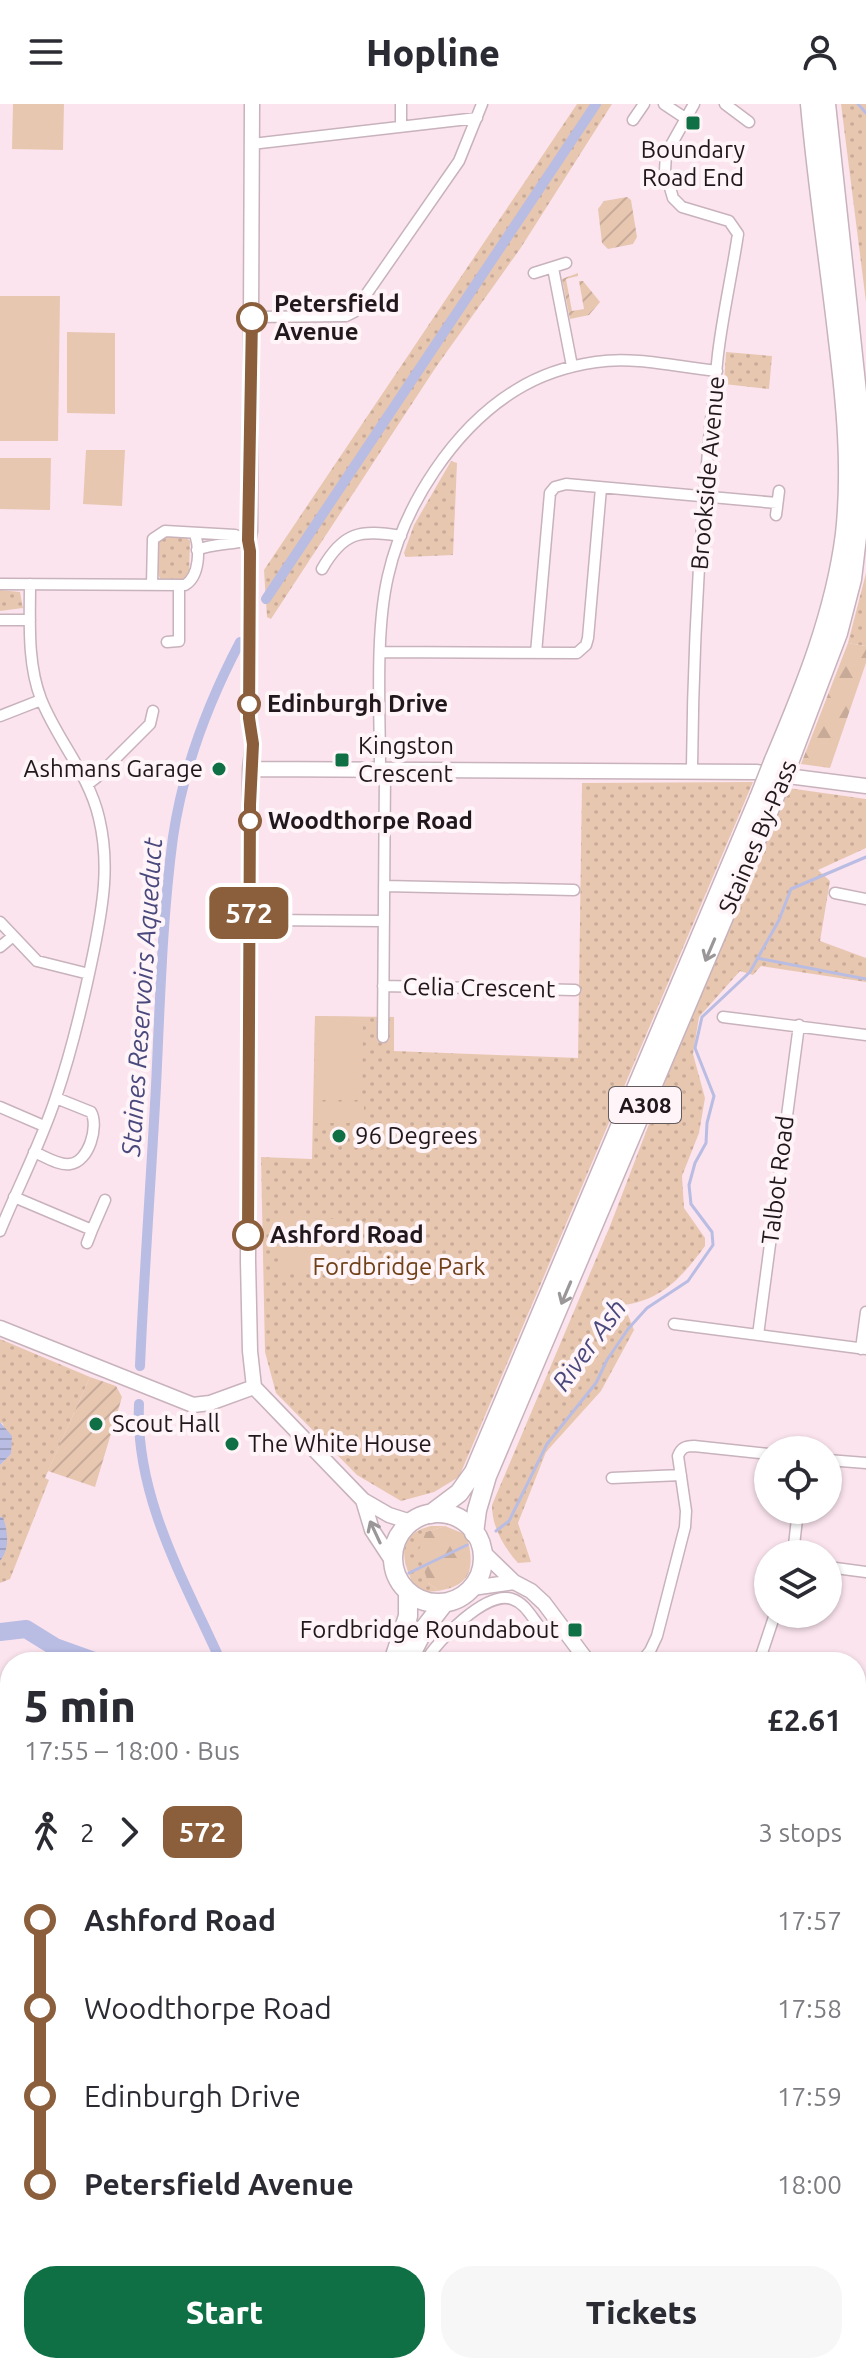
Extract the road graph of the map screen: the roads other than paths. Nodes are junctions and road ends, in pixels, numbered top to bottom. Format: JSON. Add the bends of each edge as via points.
{"nodes":[{"id":1,"x":252,"y":104,"type":"edge"},
{"id":2,"x":401,"y":104,"type":"edge"},
{"id":3,"x":482,"y":104,"type":"edge"},
{"id":4,"x":644,"y":104,"type":"edge"},
{"id":5,"x":664,"y":104,"type":"edge"},
{"id":6,"x":694,"y":104,"type":"edge"},
{"id":7,"x":810,"y":104,"type":"edge"},
{"id":8,"x":826,"y":104,"type":"edge"},
{"id":9,"x":732,"y":106,"type":"edge"},
{"id":10,"x":477,"y":118,"type":"junction"},
{"id":11,"x":685,"y":118,"type":"junction"},
{"id":12,"x":633,"y":120,"type":"dead end"},
{"id":13,"x":749,"y":122,"type":"dead end"},
{"id":14,"x":401,"y":127,"type":"junction"},
{"id":15,"x":252,"y":144,"type":"junction"},
{"id":16,"x":566,"y":263,"type":"dead end"},
{"id":17,"x":553,"y":268,"type":"junction"},
{"id":18,"x":534,"y":273,"type":"dead end"},
{"id":19,"x":252,"y":317,"type":"junction"},
{"id":20,"x":572,"y":366,"type":"junction"},
{"id":21,"x":717,"y":371,"type":"junction"},
{"id":22,"x":601,"y":488,"type":"junction"},
{"id":23,"x":779,"y":491,"type":"dead end"},
{"id":24,"x":705,"y":497,"type":"junction"},
{"id":25,"x":195,"y":534,"type":"junction"},
{"id":26,"x":401,"y":536,"type":"junction"},
{"id":27,"x":248,"y":540,"type":"junction"},
{"id":28,"x":197,"y":550,"type":"junction"},
{"id":29,"x":322,"y":569,"type":"dead end"},
{"id":30,"x":0,"y":584,"type":"edge"},
{"id":31,"x":30,"y":584,"type":"junction"},
{"id":32,"x":152,"y":585,"type":"junction"},
{"id":33,"x":179,"y":585,"type":"junction"},
{"id":34,"x":0,"y":620,"type":"edge"},
{"id":35,"x":30,"y":620,"type":"junction"},
{"id":36,"x":167,"y":642,"type":"dead end"},
{"id":37,"x":381,"y":652,"type":"junction"},
{"id":38,"x":536,"y":653,"type":"junction"},
{"id":39,"x":41,"y":700,"type":"junction"},
{"id":40,"x":153,"y":711,"type":"dead end"},
{"id":41,"x":0,"y":716,"type":"edge"},
{"id":42,"x":781,"y":763,"type":"junction"},
{"id":43,"x":250,"y":769,"type":"junction"},
{"id":44,"x":383,"y":770,"type":"junction"},
{"id":45,"x":692,"y":772,"type":"junction"},
{"id":46,"x":88,"y":784,"type":"junction"},
{"id":47,"x":866,"y":786,"type":"edge"},
{"id":48,"x":766,"y":799,"type":"junction"},
{"id":49,"x":384,"y":886,"type":"junction"},
{"id":50,"x":574,"y":890,"type":"dead end"},
{"id":51,"x":835,"y":893,"type":"dead end"},
{"id":52,"x":866,"y":899,"type":"edge"},
{"id":53,"x":266,"y":920,"type":"dead end"},
{"id":54,"x":384,"y":921,"type":"junction"},
{"id":55,"x":0,"y":922,"type":"edge"},
{"id":56,"x":12,"y":937,"type":"junction"},
{"id":57,"x":0,"y":947,"type":"edge"},
{"id":58,"x":89,"y":974,"type":"junction"},
{"id":59,"x":383,"y":986,"type":"junction"},
{"id":60,"x":575,"y":990,"type":"dead end"},
{"id":61,"x":723,"y":1017,"type":"dead end"},
{"id":62,"x":799,"y":1025,"type":"junction"},
{"id":63,"x":866,"y":1035,"type":"edge"},
{"id":64,"x":383,"y":1037,"type":"dead end"},
{"id":65,"x":56,"y":1098,"type":"junction"},
{"id":66,"x":0,"y":1107,"type":"edge"},
{"id":67,"x":44,"y":1126,"type":"junction"},
{"id":68,"x":34,"y":1152,"type":"junction"},
{"id":69,"x":14,"y":1197,"type":"junction"},
{"id":70,"x":105,"y":1200,"type":"dead end"},
{"id":71,"x":92,"y":1230,"type":"junction"},
{"id":72,"x":0,"y":1231,"type":"edge"},
{"id":73,"x":87,"y":1243,"type":"dead end"},
{"id":74,"x":866,"y":1312,"type":"edge"},
{"id":75,"x":674,"y":1324,"type":"dead end"},
{"id":76,"x":0,"y":1328,"type":"edge"},
{"id":77,"x":758,"y":1335,"type":"junction"},
{"id":78,"x":864,"y":1349,"type":"edge"},
{"id":79,"x":254,"y":1387,"type":"junction"},
{"id":80,"x":754,"y":1452,"type":"edge"},
{"id":81,"x":842,"y":1461,"type":"edge"},
{"id":82,"x":866,"y":1463,"type":"edge"},
{"id":83,"x":681,"y":1475,"type":"junction"},
{"id":84,"x":612,"y":1478,"type":"dead end"},
{"id":85,"x":363,"y":1500,"type":"junction"},
{"id":86,"x":431,"y":1514,"type":"junction"},
{"id":87,"x":411,"y":1522,"type":"junction"},
{"id":88,"x":474,"y":1533,"type":"junction"},
{"id":89,"x":482,"y":1551,"type":"junction"},
{"id":90,"x":393,"y":1562,"type":"junction"},
{"id":91,"x":842,"y":1569,"type":"edge"},
{"id":92,"x":866,"y":1572,"type":"edge"},
{"id":93,"x":514,"y":1582,"type":"junction"},
{"id":94,"x":472,"y":1588,"type":"junction"},
{"id":95,"x":408,"y":1592,"type":"junction"},
{"id":96,"x":444,"y":1603,"type":"junction"},
{"id":97,"x":561,"y":1627,"type":"junction"},
{"id":98,"x":770,"y":1628,"type":"edge"},
{"id":99,"x":396,"y":1652,"type":"edge"},
{"id":100,"x":412,"y":1652,"type":"edge"},
{"id":101,"x":433,"y":1652,"type":"edge"},
{"id":102,"x":580,"y":1652,"type":"edge"},
{"id":103,"x":649,"y":1652,"type":"edge"},
{"id":104,"x":762,"y":1652,"type":"edge"}],
"edges":[{"from":1,"to":15,"type":"street"},
{"from":2,"to":14,"type":"street"},
{"from":3,"to":10,"type":"street"},
{"from":4,"to":12,"type":"street"},
{"from":5,"to":11,"type":"street"},
{"from":6,"to":11,"type":"street"},
{"from":7,"to":42,"type":"highway","name":"Staines By-Pass","number":"A308","via":[[845,400],[848,502],[827,622]]},
{"from":8,"to":42,"type":"highway","name":"Staines By-Pass","number":"A308","via":[[858,402],[862,495],[852,579],[838,633]]},
{"from":9,"to":13,"type":"street"},
{"from":10,"to":14,"type":"street"},
{"from":10,"to":19,"type":"street","via":[[459,161],[354,312]]},
{"from":11,"to":21,"type":"street","name":"Brookside Avenue","via":[[666,154],[673,198],[682,207],[729,221],[738,234]]},
{"from":14,"to":15,"type":"street"},
{"from":15,"to":19,"type":"street"},
{"from":16,"to":17,"type":"street"},
{"from":17,"to":18,"type":"street"},
{"from":17,"to":20,"type":"street"},
{"from":19,"to":27,"type":"street"},
{"from":20,"to":21,"type":"street","via":[[614,361]]},
{"from":20,"to":26,"type":"street","via":[[516,390],[466,432],[426,488]]},
{"from":21,"to":24,"type":"street","name":"Brookside Avenue"},
{"from":22,"to":24,"type":"street"},
{"from":22,"to":38,"type":"street","via":[[586,645],[577,653]]},
{"from":22,"to":38,"type":"street","via":[[560,485],[550,493]]},
{"from":23,"to":24,"type":"street","via":[[777,509]]},
{"from":24,"to":45,"type":"street","name":"Brookside Avenue"},
{"from":25,"to":27,"type":"street"},
{"from":25,"to":28,"type":"street"},
{"from":25,"to":32,"type":"street","via":[[165,531],[153,539]]},
{"from":26,"to":29,"type":"street","via":[[355,534],[334,548]]},
{"from":26,"to":37,"type":"street","via":[[385,589]]},
{"from":27,"to":28,"type":"street"},
{"from":27,"to":43,"type":"street"},
{"from":28,"to":33,"type":"street","via":[[191,582]]},
{"from":30,"to":31,"type":"street"},
{"from":31,"to":32,"type":"street"},
{"from":31,"to":35,"type":"street"},
{"from":32,"to":33,"type":"street"},
{"from":33,"to":36,"type":"street","via":[[179,641]]},
{"from":34,"to":35,"type":"street"},
{"from":35,"to":39,"type":"street"},
{"from":37,"to":38,"type":"street"},
{"from":37,"to":44,"type":"street"},
{"from":39,"to":41,"type":"street"},
{"from":39,"to":46,"type":"street"},
{"from":40,"to":46,"type":"street","via":[[150,724]]},
{"from":42,"to":48,"type":"highway","name":"Staines By-Pass","number":"A308","bridge":true},
{"from":43,"to":44,"type":"street"},
{"from":43,"to":79,"type":"street","via":[[248,1233]]},
{"from":44,"to":45,"type":"street"},
{"from":44,"to":49,"type":"street","name":"Celia Crescent"},
{"from":45,"to":47,"type":"street","via":[[756,772]]},
{"from":46,"to":58,"type":"street","via":[[102,829],[106,874]]},
{"from":48,"to":86,"type":"highway","name":"Staines By-Pass","number":"A308","via":[[474,1472],[459,1493]]},
{"from":48,"to":88,"type":"highway","name":"Staines By-Pass","number":"A308","one_way":true,"via":[[487,1476]]},
{"from":49,"to":50,"type":"street"},
{"from":49,"to":54,"type":"street","name":"Celia Crescent"},
{"from":51,"to":52,"type":"street"},
{"from":53,"to":54,"type":"street"},
{"from":54,"to":59,"type":"street","name":"Celia Crescent"},
{"from":55,"to":56,"type":"street"},
{"from":56,"to":57,"type":"street"},
{"from":56,"to":58,"type":"street","via":[[37,961]]},
{"from":58,"to":65,"type":"street"},
{"from":59,"to":60,"type":"street","name":"Celia Crescent"},
{"from":59,"to":64,"type":"street","name":"Celia Crescent"},
{"from":61,"to":62,"type":"street"},
{"from":62,"to":63,"type":"street"},
{"from":62,"to":77,"type":"street","name":"Talbot Road"},
{"from":65,"to":67,"type":"street"},
{"from":65,"to":68,"type":"street","via":[[91,1112],[95,1127],[83,1158],[65,1164]]},
{"from":66,"to":67,"type":"street"},
{"from":67,"to":68,"type":"street"},
{"from":68,"to":69,"type":"street"},
{"from":69,"to":71,"type":"street"},
{"from":69,"to":72,"type":"street"},
{"from":70,"to":71,"type":"street"},
{"from":71,"to":73,"type":"street"},
{"from":74,"to":78,"type":"street"},
{"from":75,"to":77,"type":"street"},
{"from":76,"to":79,"type":"street","via":[[193,1405]]},
{"from":77,"to":78,"type":"street"},
{"from":79,"to":85,"type":"street"},
{"from":80,"to":83,"type":"street","via":[[694,1446],[680,1450]]},
{"from":81,"to":82,"type":"street"},
{"from":83,"to":84,"type":"street"},
{"from":83,"to":103,"type":"street","via":[[685,1527]]},
{"from":85,"to":87,"type":"street"},
{"from":90,"to":85,"type":"street","one_way":true,"via":[[372,1530]]},
{"from":86,"to":87,"type":"highway"},
{"from":86,"to":88,"type":"highway","via":[[460,1519]]},
{"from":87,"to":90,"type":"highway","via":[[395,1543]]},
{"from":88,"to":89,"type":"highway"},
{"from":89,"to":93,"type":"street"},
{"from":89,"to":94,"type":"highway","via":[[482,1567]]},
{"from":90,"to":95,"type":"highway"},
{"from":91,"to":92,"type":"street"},
{"from":93,"to":94,"type":"street"},
{"from":93,"to":97,"type":"street","via":[[538,1597]]},
{"from":94,"to":96,"type":"highway"},
{"from":95,"to":96,"type":"highway","via":[[423,1601]]},
{"from":95,"to":99,"type":"highway","via":[[408,1616]]},
{"from":96,"to":100,"type":"highway"},
{"from":97,"to":101,"type":"street","via":[[547,1634],[519,1602],[498,1598],[458,1622]]},
{"from":97,"to":102,"type":"street"},
{"from":98,"to":104,"type":"street"}]}
